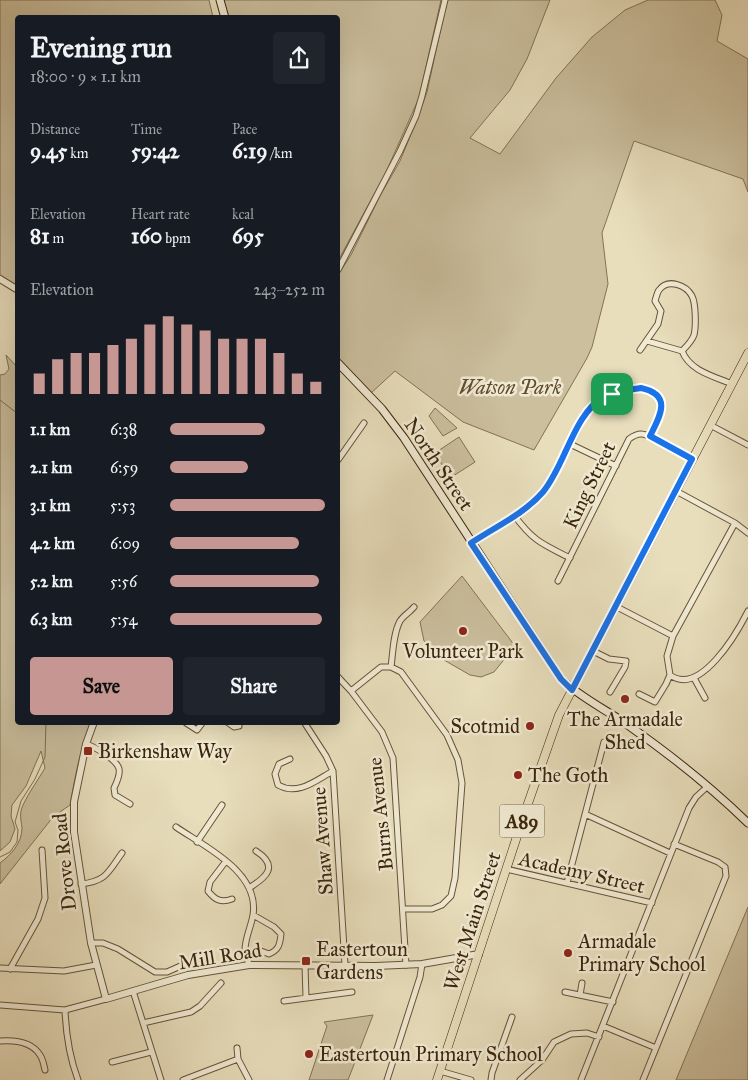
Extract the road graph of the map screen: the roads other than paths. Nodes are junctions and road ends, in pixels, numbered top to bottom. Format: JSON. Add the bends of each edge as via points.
{"nodes":[{"id":1,"x":220,"y":0,"type":"edge"},
{"id":2,"x":445,"y":0,"type":"edge"},
{"id":3,"x":223,"y":15,"type":"edge"},
{"id":4,"x":340,"y":266,"type":"edge"},
{"id":5,"x":0,"y":278,"type":"edge"},
{"id":6,"x":15,"y":288,"type":"edge"},
{"id":7,"x":647,"y":341,"type":"junction"},
{"id":8,"x":640,"y":350,"type":"dead end"},
{"id":9,"x":682,"y":351,"type":"junction"},
{"id":10,"x":748,"y":353,"type":"edge"},
{"id":11,"x":340,"y":365,"type":"edge"},
{"id":12,"x":732,"y":384,"type":"junction"},
{"id":13,"x":364,"y":423,"type":"dead end"},
{"id":14,"x":710,"y":425,"type":"junction"},
{"id":15,"x":650,"y":436,"type":"junction"},
{"id":16,"x":570,"y":444,"type":"junction"},
{"id":17,"x":748,"y":445,"type":"edge"},
{"id":18,"x":340,"y":457,"type":"edge"},
{"id":19,"x":692,"y":459,"type":"junction"},
{"id":20,"x":616,"y":466,"type":"junction"},
{"id":21,"x":676,"y":491,"type":"junction"},
{"id":22,"x":514,"y":515,"type":"junction"},
{"id":23,"x":735,"y":523,"type":"junction"},
{"id":24,"x":748,"y":533,"type":"edge"},
{"id":25,"x":471,"y":543,"type":"junction"},
{"id":26,"x":570,"y":558,"type":"junction"},
{"id":27,"x":558,"y":581,"type":"dead end"},
{"id":28,"x":414,"y":607,"type":"dead end"},
{"id":29,"x":616,"y":607,"type":"junction"},
{"id":30,"x":748,"y":611,"type":"edge"},
{"id":31,"x":673,"y":636,"type":"junction"},
{"id":32,"x":593,"y":651,"type":"junction"},
{"id":33,"x":391,"y":667,"type":"junction"},
{"id":34,"x":670,"y":675,"type":"junction"},
{"id":35,"x":694,"y":678,"type":"junction"},
{"id":36,"x":340,"y":679,"type":"edge"},
{"id":37,"x":572,"y":690,"type":"junction"},
{"id":38,"x":351,"y":691,"type":"junction"},
{"id":39,"x":610,"y":692,"type":"dead end"},
{"id":40,"x":639,"y":694,"type":"dead end"},
{"id":41,"x":705,"y":698,"type":"dead end"},
{"id":42,"x":93,"y":725,"type":"edge"},
{"id":43,"x":189,"y":725,"type":"edge"},
{"id":44,"x":200,"y":725,"type":"edge"},
{"id":45,"x":231,"y":725,"type":"edge"},
{"id":46,"x":306,"y":725,"type":"edge"},
{"id":47,"x":239,"y":726,"type":"dead end"},
{"id":48,"x":604,"y":742,"type":"dead end"},
{"id":49,"x":86,"y":744,"type":"junction"},
{"id":50,"x":290,"y":759,"type":"dead end"},
{"id":51,"x":332,"y":771,"type":"junction"},
{"id":52,"x":708,"y":786,"type":"junction"},
{"id":53,"x":130,"y":804,"type":"dead end"},
{"id":54,"x":222,"y":804,"type":"dead end"},
{"id":55,"x":585,"y":814,"type":"junction"},
{"id":56,"x":748,"y":823,"type":"edge"},
{"id":57,"x":176,"y":827,"type":"dead end"},
{"id":58,"x":197,"y":842,"type":"junction"},
{"id":59,"x":674,"y":844,"type":"junction"},
{"id":60,"x":42,"y":850,"type":"dead end"},
{"id":61,"x":256,"y":851,"type":"dead end"},
{"id":62,"x":122,"y":853,"type":"dead end"},
{"id":63,"x":670,"y":853,"type":"junction"},
{"id":64,"x":226,"y":861,"type":"junction"},
{"id":65,"x":506,"y":870,"type":"junction"},
{"id":66,"x":567,"y":883,"type":"junction"},
{"id":67,"x":81,"y":884,"type":"junction"},
{"id":68,"x":249,"y":888,"type":"junction"},
{"id":69,"x":232,"y":899,"type":"dead end"},
{"id":70,"x":652,"y":903,"type":"junction"},
{"id":71,"x":404,"y":910,"type":"junction"},
{"id":72,"x":253,"y":915,"type":"junction"},
{"id":73,"x":91,"y":943,"type":"junction"},
{"id":74,"x":261,"y":951,"type":"dead end"},
{"id":75,"x":479,"y":954,"type":"junction"},
{"id":76,"x":203,"y":956,"type":"dead end"},
{"id":77,"x":406,"y":964,"type":"junction"},
{"id":78,"x":422,"y":964,"type":"junction"},
{"id":79,"x":96,"y":965,"type":"junction"},
{"id":80,"x":249,"y":965,"type":"junction"},
{"id":81,"x":305,"y":965,"type":"junction"},
{"id":82,"x":345,"y":965,"type":"junction"},
{"id":83,"x":0,"y":968,"type":"edge"},
{"id":84,"x":10,"y":969,"type":"junction"},
{"id":85,"x":220,"y":983,"type":"dead end"},
{"id":86,"x":582,"y":984,"type":"dead end"},
{"id":87,"x":133,"y":991,"type":"junction"},
{"id":88,"x":352,"y":992,"type":"dead end"},
{"id":89,"x":565,"y":992,"type":"dead end"},
{"id":90,"x":580,"y":996,"type":"junction"},
{"id":91,"x":306,"y":998,"type":"junction"},
{"id":92,"x":106,"y":999,"type":"junction"},
{"id":93,"x":284,"y":1001,"type":"dead end"},
{"id":94,"x":613,"y":1002,"type":"junction"},
{"id":95,"x":0,"y":1005,"type":"edge"},
{"id":96,"x":65,"y":1010,"type":"junction"},
{"id":97,"x":512,"y":1017,"type":"dead end"},
{"id":98,"x":143,"y":1023,"type":"junction"},
{"id":99,"x":603,"y":1026,"type":"junction"},
{"id":100,"x":599,"y":1037,"type":"junction"},
{"id":101,"x":0,"y":1041,"type":"edge"},
{"id":102,"x":237,"y":1048,"type":"dead end"},
{"id":103,"x":656,"y":1048,"type":"junction"},
{"id":104,"x":152,"y":1052,"type":"junction"},
{"id":105,"x":238,"y":1059,"type":"junction"},
{"id":106,"x":112,"y":1062,"type":"dead end"},
{"id":107,"x":45,"y":1070,"type":"dead end"},
{"id":108,"x":440,"y":1071,"type":"junction"},
{"id":109,"x":196,"y":1078,"type":"edge"},
{"id":110,"x":78,"y":1080,"type":"edge"},
{"id":111,"x":162,"y":1080,"type":"edge"},
{"id":112,"x":183,"y":1080,"type":"edge"},
{"id":113,"x":249,"y":1080,"type":"edge"},
{"id":114,"x":387,"y":1080,"type":"edge"},
{"id":115,"x":437,"y":1080,"type":"edge"},
{"id":116,"x":471,"y":1080,"type":"edge"},
{"id":117,"x":491,"y":1080,"type":"edge"},
{"id":118,"x":520,"y":1080,"type":"edge"},
{"id":119,"x":581,"y":1080,"type":"edge"},
{"id":120,"x":643,"y":1080,"type":"edge"}],
"edges":[{"from":1,"to":3,"type":"main road"},
{"from":2,"to":4,"type":"street","via":[[416,116]]},
{"from":5,"to":6,"type":"street"},
{"from":7,"to":8,"type":"street"},
{"from":7,"to":9,"type":"street"},
{"from":7,"to":9,"type":"street","via":[[658,324],[660,311],[655,301],[658,291],[666,284],[677,284],[693,298],[693,337]]},
{"from":9,"to":12,"type":"street","via":[[686,361],[696,368]]},
{"from":10,"to":12,"type":"main road","number":"A89"},
{"from":11,"to":25,"type":"main road","name":"North Street","via":[[382,409],[404,438]]},
{"from":12,"to":14,"type":"main road","number":"A89"},
{"from":13,"to":18,"type":"street"},
{"from":14,"to":17,"type":"street"},
{"from":14,"to":19,"type":"main road","number":"A89"},
{"from":15,"to":16,"type":"street","via":[[661,414],[661,405],[657,394],[641,388],[612,394],[594,403]]},
{"from":15,"to":19,"type":"street"},
{"from":15,"to":20,"type":"street","name":"King Street","via":[[641,434],[629,438]]},
{"from":16,"to":20,"type":"street"},
{"from":16,"to":22,"type":"street","via":[[547,487]]},
{"from":19,"to":21,"type":"main road","number":"A89"},
{"from":20,"to":26,"type":"street","name":"King Street"},
{"from":21,"to":23,"type":"street"},
{"from":21,"to":29,"type":"main road","number":"A89"},
{"from":22,"to":25,"type":"street"},
{"from":22,"to":26,"type":"street","via":[[534,539]]},
{"from":23,"to":24,"type":"street"},
{"from":23,"to":31,"type":"street"},
{"from":25,"to":37,"type":"main road","name":"North Street","via":[[561,679]]},
{"from":26,"to":27,"type":"street","name":"King Street"},
{"from":28,"to":33,"type":"street","via":[[401,619],[397,629]]},
{"from":29,"to":31,"type":"street"},
{"from":29,"to":32,"type":"main road","number":"A89"},
{"from":30,"to":35,"type":"street","via":[[721,654]]},
{"from":31,"to":34,"type":"street","via":[[667,656]]},
{"from":32,"to":37,"type":"main road","number":"A89"},
{"from":32,"to":39,"type":"street","via":[[613,660],[626,661]]},
{"from":33,"to":38,"type":"street","via":[[381,667]]},
{"from":33,"to":71,"type":"street","via":[[401,672],[447,735],[458,760],[462,783],[451,896],[432,909]]},
{"from":34,"to":35,"type":"street"},
{"from":34,"to":40,"type":"street","via":[[655,702]]},
{"from":35,"to":41,"type":"street"},
{"from":36,"to":38,"type":"street","name":"Burns Avenue"},
{"from":37,"to":52,"type":"main road","name":"North Street","via":[[649,740]]},
{"from":37,"to":65,"type":"main road","name":"West Main Street","number":"A89","via":[[556,724]]},
{"from":38,"to":71,"type":"street","name":"Burns Avenue","via":[[382,732],[393,758]]},
{"from":42,"to":49,"type":"street","name":"Drove Road"},
{"from":43,"to":44,"type":"street","via":[[197,730]]},
{"from":45,"to":47,"type":"street"},
{"from":46,"to":51,"type":"street","name":"Shaw Avenue"},
{"from":48,"to":55,"type":"street"},
{"from":49,"to":53,"type":"street","via":[[116,761],[119,777],[115,794]]},
{"from":49,"to":67,"type":"street","name":"Drove Road","via":[[74,802],[74,832]]},
{"from":50,"to":51,"type":"street","via":[[279,764],[275,774],[278,785],[288,790],[303,787]]},
{"from":51,"to":82,"type":"street","name":"Shaw Avenue"},
{"from":52,"to":56,"type":"main road","name":"North Street"},
{"from":52,"to":59,"type":"street","via":[[689,807]]},
{"from":54,"to":58,"type":"street"},
{"from":55,"to":63,"type":"street"},
{"from":55,"to":66,"type":"street"},
{"from":57,"to":58,"type":"street"},
{"from":58,"to":64,"type":"street"},
{"from":59,"to":63,"type":"street"},
{"from":59,"to":103,"type":"street","via":[[718,862],[725,867],[726,876]]},
{"from":60,"to":84,"type":"street","via":[[45,898],[38,919]]},
{"from":61,"to":68,"type":"street","via":[[268,862],[268,870],[262,880]]},
{"from":62,"to":67,"type":"street","via":[[104,878]]},
{"from":63,"to":70,"type":"street"},
{"from":64,"to":68,"type":"street","via":[[239,872]]},
{"from":64,"to":69,"type":"street","via":[[210,882],[208,891],[219,901]]},
{"from":65,"to":66,"type":"street","name":"Academy Street"},
{"from":65,"to":75,"type":"main road","name":"West Main Street","number":"A89"},
{"from":66,"to":70,"type":"street","name":"Academy Street"},
{"from":67,"to":73,"type":"street","name":"Drove Road"},
{"from":68,"to":72,"type":"street"},
{"from":70,"to":94,"type":"street"},
{"from":71,"to":77,"type":"street","name":"Burns Avenue"},
{"from":72,"to":74,"type":"street","via":[[281,934],[276,951],[269,954]]},
{"from":72,"to":80,"type":"street","via":[[245,949]]},
{"from":73,"to":76,"type":"street","via":[[103,943],[118,949],[155,972],[167,972]]},
{"from":73,"to":79,"type":"street","name":"Drove Road"},
{"from":75,"to":78,"type":"street","name":"Mill Road"},
{"from":75,"to":108,"type":"main road","name":"West Main Street","number":"A89"},
{"from":77,"to":78,"type":"street","name":"Mill Road"},
{"from":77,"to":82,"type":"street","name":"Mill Road"},
{"from":78,"to":114,"type":"street"},
{"from":79,"to":84,"type":"street","via":[[64,971]]},
{"from":79,"to":92,"type":"street","name":"Drove Road"},
{"from":80,"to":81,"type":"street","name":"Mill Road"},
{"from":80,"to":87,"type":"street","name":"Mill Road","via":[[188,976]]},
{"from":81,"to":82,"type":"street","name":"Mill Road"},
{"from":81,"to":91,"type":"street"},
{"from":83,"to":84,"type":"street"},
{"from":85,"to":98,"type":"street","via":[[191,1012]]},
{"from":86,"to":90,"type":"street"},
{"from":87,"to":92,"type":"street","name":"Mill Road"},
{"from":87,"to":98,"type":"street"},
{"from":88,"to":91,"type":"street"},
{"from":89,"to":90,"type":"street"},
{"from":90,"to":94,"type":"street"},
{"from":91,"to":93,"type":"street"},
{"from":92,"to":96,"type":"street","name":"Mill Road"},
{"from":94,"to":99,"type":"street"},
{"from":95,"to":96,"type":"street","name":"Mill Road"},
{"from":96,"to":110,"type":"street","via":[[66,1035]]},
{"from":97,"to":117,"type":"street"},
{"from":98,"to":104,"type":"street"},
{"from":99,"to":100,"type":"street"},
{"from":99,"to":103,"type":"street"},
{"from":100,"to":118,"type":"street","via":[[587,1033],[570,1034],[554,1042],[542,1060]]},
{"from":100,"to":119,"type":"street"},
{"from":101,"to":107,"type":"street","via":[[33,1047],[41,1056]]},
{"from":102,"to":105,"type":"street"},
{"from":103,"to":120,"type":"street"},
{"from":104,"to":106,"type":"street"},
{"from":104,"to":111,"type":"street"},
{"from":105,"to":109,"type":"street"},
{"from":105,"to":113,"type":"street"},
{"from":108,"to":115,"type":"main road","name":"West Main Street","number":"A89"},
{"from":108,"to":116,"type":"street"},
{"from":109,"to":112,"type":"street"}]}
